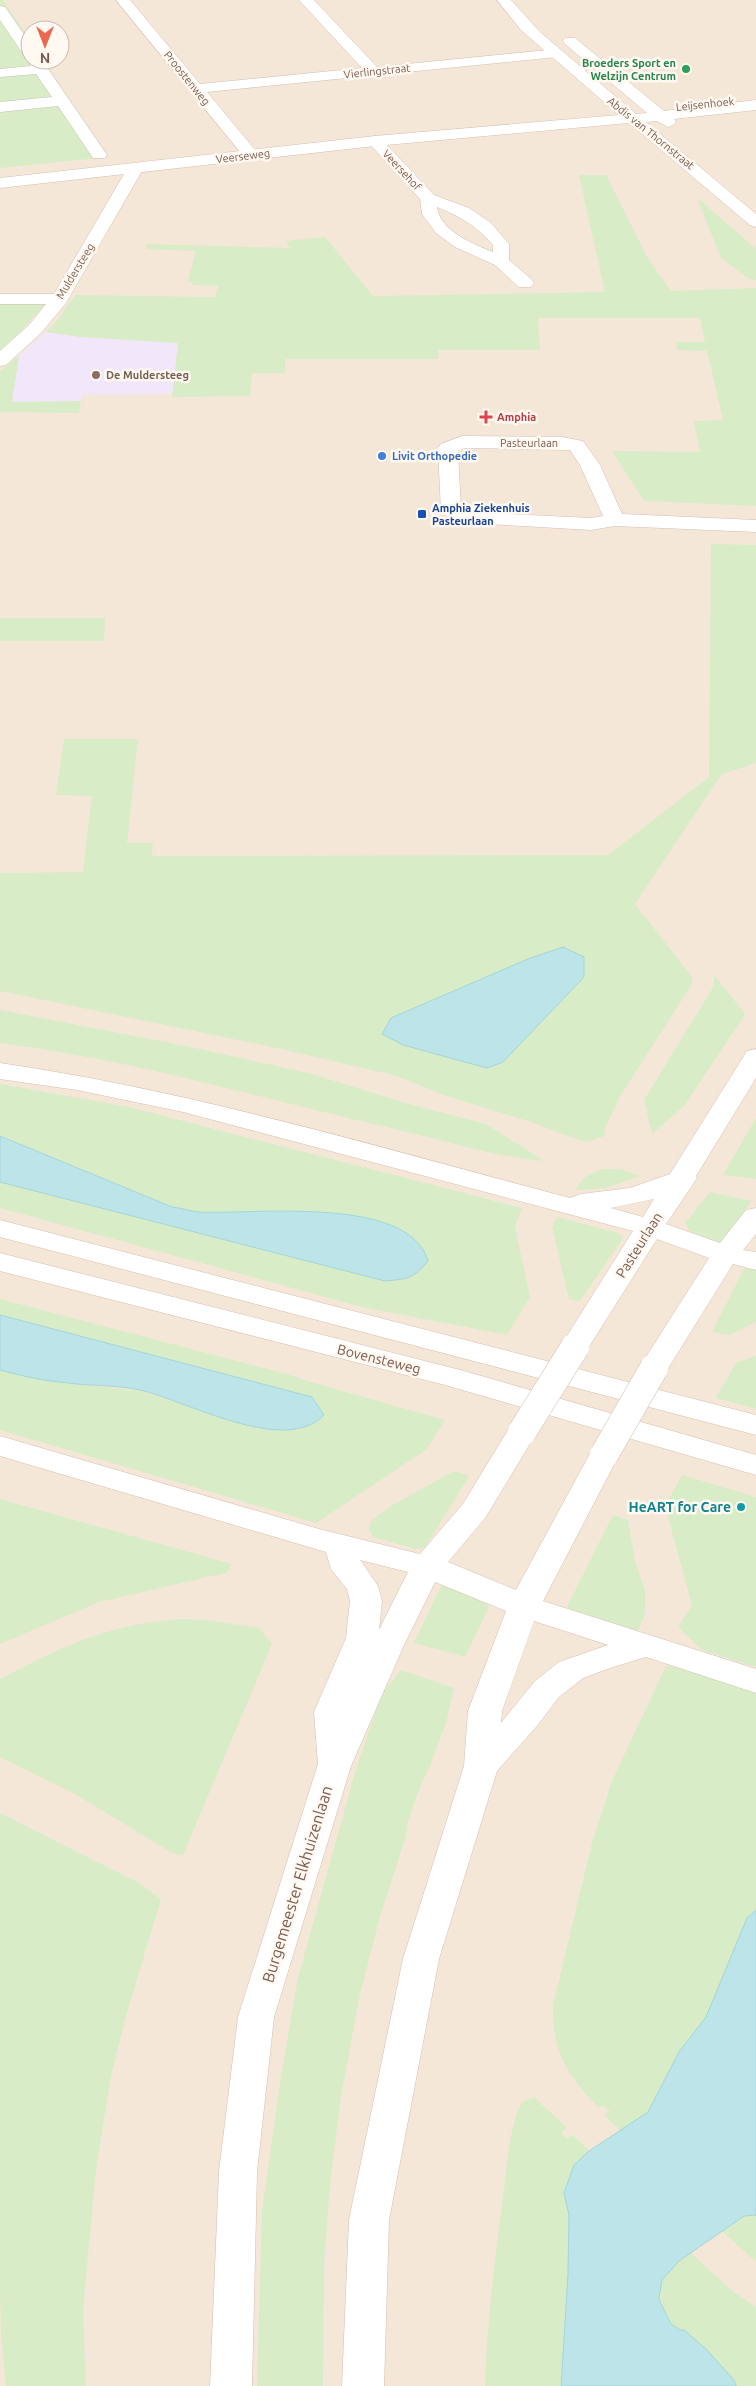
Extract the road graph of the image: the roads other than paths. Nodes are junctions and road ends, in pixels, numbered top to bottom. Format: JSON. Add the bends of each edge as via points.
{"nodes":[{"id":1,"x":123,"y":0,"type":"edge"},
{"id":2,"x":306,"y":0,"type":"edge"},
{"id":3,"x":504,"y":0,"type":"edge"},
{"id":4,"x":0,"y":10,"type":"edge"},
{"id":5,"x":557,"y":30,"type":"dead end"},
{"id":6,"x":20,"y":39,"type":"edge"},
{"id":7,"x":557,"y":53,"type":"junction"},
{"id":8,"x":20,"y":69,"type":"edge"},
{"id":9,"x":41,"y":70,"type":"edge"},
{"id":10,"x":373,"y":71,"type":"junction"},
{"id":11,"x":0,"y":73,"type":"edge"},
{"id":12,"x":196,"y":89,"type":"junction"},
{"id":13,"x":756,"y":99,"type":"edge"},
{"id":14,"x":62,"y":101,"type":"junction"},
{"id":15,"x":756,"y":104,"type":"edge"},
{"id":16,"x":0,"y":107,"type":"edge"},
{"id":17,"x":657,"y":112,"type":"junction"},
{"id":18,"x":628,"y":115,"type":"junction"},
{"id":19,"x":676,"y":130,"type":"dead end"},
{"id":20,"x":375,"y":141,"type":"junction"},
{"id":21,"x":99,"y":155,"type":"dead end"},
{"id":22,"x":251,"y":155,"type":"junction"},
{"id":23,"x":136,"y":169,"type":"junction"},
{"id":24,"x":0,"y":183,"type":"edge"},
{"id":25,"x":428,"y":198,"type":"junction"},
{"id":26,"x":756,"y":222,"type":"edge"},
{"id":27,"x":501,"y":261,"type":"junction"},
{"id":28,"x":525,"y":283,"type":"dead end"},
{"id":29,"x":0,"y":299,"type":"edge"},
{"id":30,"x":60,"y":299,"type":"junction"},
{"id":31,"x":0,"y":361,"type":"edge"},
{"id":32,"x":615,"y":520,"type":"junction"},
{"id":33,"x":756,"y":526,"type":"edge"},
{"id":34,"x":756,"y":1057,"type":"edge"},
{"id":35,"x":0,"y":1071,"type":"edge"},
{"id":36,"x":683,"y":1178,"type":"junction"},
{"id":37,"x":552,"y":1202,"type":"junction"},
{"id":38,"x":756,"y":1216,"type":"edge"},
{"id":39,"x":650,"y":1227,"type":"junction"},
{"id":40,"x":0,"y":1228,"type":"edge"},
{"id":41,"x":725,"y":1254,"type":"junction"},
{"id":42,"x":756,"y":1261,"type":"edge"},
{"id":43,"x":0,"y":1262,"type":"edge"},
{"id":44,"x":756,"y":1425,"type":"edge"},
{"id":45,"x":522,"y":1432,"type":"joint"},
{"id":46,"x":0,"y":1446,"type":"edge"},
{"id":47,"x":756,"y":1465,"type":"edge"},
{"id":48,"x":339,"y":1545,"type":"junction"},
{"id":49,"x":427,"y":1566,"type":"junction"},
{"id":50,"x":524,"y":1606,"type":"junction"},
{"id":51,"x":644,"y":1646,"type":"junction"},
{"id":52,"x":756,"y":1681,"type":"edge"},
{"id":53,"x":334,"y":1766,"type":"junction"},
{"id":54,"x":481,"y":1766,"type":"junction"},
{"id":55,"x":231,"y":2386,"type":"edge"},
{"id":56,"x":363,"y":2386,"type":"edge"}],
"edges":[{"from":1,"to":12,"type":"street","name":"Proostenweg"},
{"from":2,"to":10,"type":"street"},
{"from":3,"to":7,"type":"street","name":"Abdis van Thornstraat","via":[[525,25]]},
{"from":4,"to":6,"type":"street"},
{"from":5,"to":17,"type":"street","name":"Abdis van Thornstraat"},
{"from":7,"to":10,"type":"street","name":"Vierlingstraat"},
{"from":7,"to":18,"type":"street","name":"Abdis van Thornstraat"},
{"from":8,"to":11,"type":"street"},
{"from":9,"to":14,"type":"street"},
{"from":10,"to":12,"type":"street","name":"Vierlingstraat"},
{"from":12,"to":22,"type":"street","name":"Proostenweg"},
{"from":13,"to":17,"type":"street","name":"Leijsenhoek"},
{"from":14,"to":16,"type":"street"},
{"from":14,"to":21,"type":"street"},
{"from":15,"to":17,"type":"street","name":"Leijsenhoek"},
{"from":17,"to":18,"type":"street","name":"Veerseweg"},
{"from":17,"to":19,"type":"street","name":"Abdis van Thornstraat"},
{"from":18,"to":20,"type":"street","name":"Veerseweg"},
{"from":18,"to":26,"type":"street","name":"Abdis van Thornstraat"},
{"from":20,"to":22,"type":"street","name":"Veerseweg"},
{"from":20,"to":25,"type":"street","name":"Veersehof"},
{"from":22,"to":23,"type":"street","name":"Veerseweg"},
{"from":23,"to":24,"type":"street","name":"Veerseweg"},
{"from":23,"to":30,"type":"street","name":"Muldersteeg"},
{"from":25,"to":27,"type":"street","name":"Veersehof","via":[[431,215],[446,232],[468,248]]},
{"from":25,"to":27,"type":"street","name":"Veersehof","via":[[463,211],[485,226],[501,244]]},
{"from":27,"to":28,"type":"street","name":"Veersehof"},
{"from":29,"to":30,"type":"street"},
{"from":30,"to":31,"type":"street","name":"Muldersteeg","via":[[35,329]]},
{"from":32,"to":32,"type":"street","name":"Pasteurlaan","via":[[579,447],[572,444],[462,442],[448,448],[450,511],[460,518],[591,524]]},
{"from":32,"to":33,"type":"street","name":"Pasteurlaan"},
{"from":34,"to":36,"type":"street","name":"Pasteurlaan"},
{"from":35,"to":37,"type":"street","via":[[77,1082],[186,1106]]},
{"from":36,"to":37,"type":"street","via":[[632,1198]]},
{"from":36,"to":39,"type":"street","name":"Pasteurlaan"},
{"from":37,"to":39,"type":"street"},
{"from":38,"to":41,"type":"street"},
{"from":39,"to":41,"type":"street"},
{"from":39,"to":45,"type":"street","name":"Pasteurlaan","bridge":true},
{"from":40,"to":44,"type":"street"},
{"from":41,"to":42,"type":"street"},
{"from":41,"to":50,"type":"street","bridge":true,"via":[[604,1455]]},
{"from":43,"to":47,"type":"street","name":"Bovensteweg","via":[[454,1378]]},
{"from":45,"to":49,"type":"street","name":"Burgemeester Elkhuizenlaan","via":[[474,1511]]},
{"from":46,"to":48,"type":"street"},
{"from":48,"to":49,"type":"street"},
{"from":48,"to":53,"type":"street","via":[[346,1569],[362,1586],[366,1601],[362,1638],[331,1712]]},
{"from":49,"to":50,"type":"street"},
{"from":49,"to":53,"type":"street","name":"Burgemeester Elkhuizenlaan"},
{"from":50,"to":51,"type":"street"},
{"from":50,"to":54,"type":"street","via":[[486,1711]]},
{"from":51,"to":52,"type":"street"},
{"from":51,"to":54,"type":"street","via":[[571,1670],[547,1689]]},
{"from":53,"to":55,"type":"street","name":"Burgemeester Elkhuizenlaan","via":[[256,2017],[238,2172]]},
{"from":54,"to":56,"type":"street","via":[[421,1959],[369,2220]]}]}
